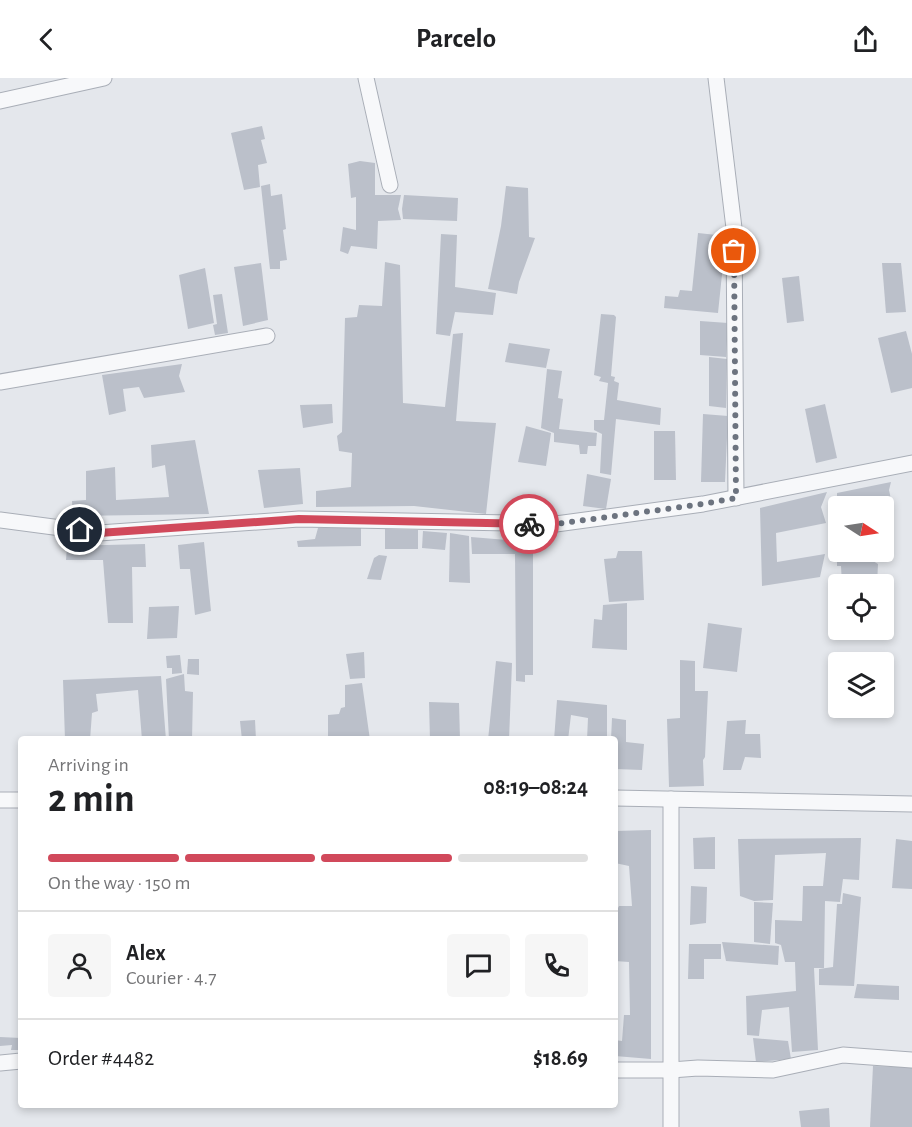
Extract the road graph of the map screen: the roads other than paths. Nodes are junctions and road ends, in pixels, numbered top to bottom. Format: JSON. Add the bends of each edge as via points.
{"nodes":[{"id":1,"x":104,"y":78,"type":"edge"},
{"id":2,"x":366,"y":78,"type":"edge"},
{"id":3,"x":716,"y":78,"type":"edge"},
{"id":4,"x":0,"y":101,"type":"edge"},
{"id":5,"x":390,"y":185,"type":"dead end"},
{"id":6,"x":267,"y":336,"type":"dead end"},
{"id":7,"x":0,"y":382,"type":"edge"},
{"id":8,"x":912,"y":463,"type":"edge"},
{"id":9,"x":736,"y":498,"type":"junction"},
{"id":10,"x":0,"y":520,"type":"edge"},
{"id":11,"x":618,"y":798,"type":"edge"},
{"id":12,"x":671,"y":799,"type":"junction"},
{"id":13,"x":0,"y":800,"type":"edge"},
{"id":14,"x":18,"y":800,"type":"edge"},
{"id":15,"x":912,"y":804,"type":"edge"},
{"id":16,"x":912,"y":1060,"type":"edge"},
{"id":17,"x":18,"y":1062,"type":"edge"},
{"id":18,"x":0,"y":1063,"type":"edge"},
{"id":19,"x":618,"y":1070,"type":"edge"},
{"id":20,"x":671,"y":1070,"type":"junction"},
{"id":21,"x":671,"y":1127,"type":"edge"}],
"edges":[{"from":1,"to":4,"type":"street"},
{"from":2,"to":5,"type":"street"},
{"from":3,"to":9,"type":"street","via":[[734,228]]},
{"from":6,"to":7,"type":"street"},
{"from":8,"to":9,"type":"street"},
{"from":9,"to":10,"type":"street","via":[[556,524],[299,519],[99,533]]},
{"from":11,"to":12,"type":"street"},
{"from":12,"to":15,"type":"street"},
{"from":12,"to":20,"type":"street"},
{"from":13,"to":14,"type":"street"},
{"from":16,"to":20,"type":"street","via":[[843,1055],[773,1070]]},
{"from":17,"to":18,"type":"street"},
{"from":19,"to":20,"type":"street"},
{"from":20,"to":21,"type":"street"}]}
